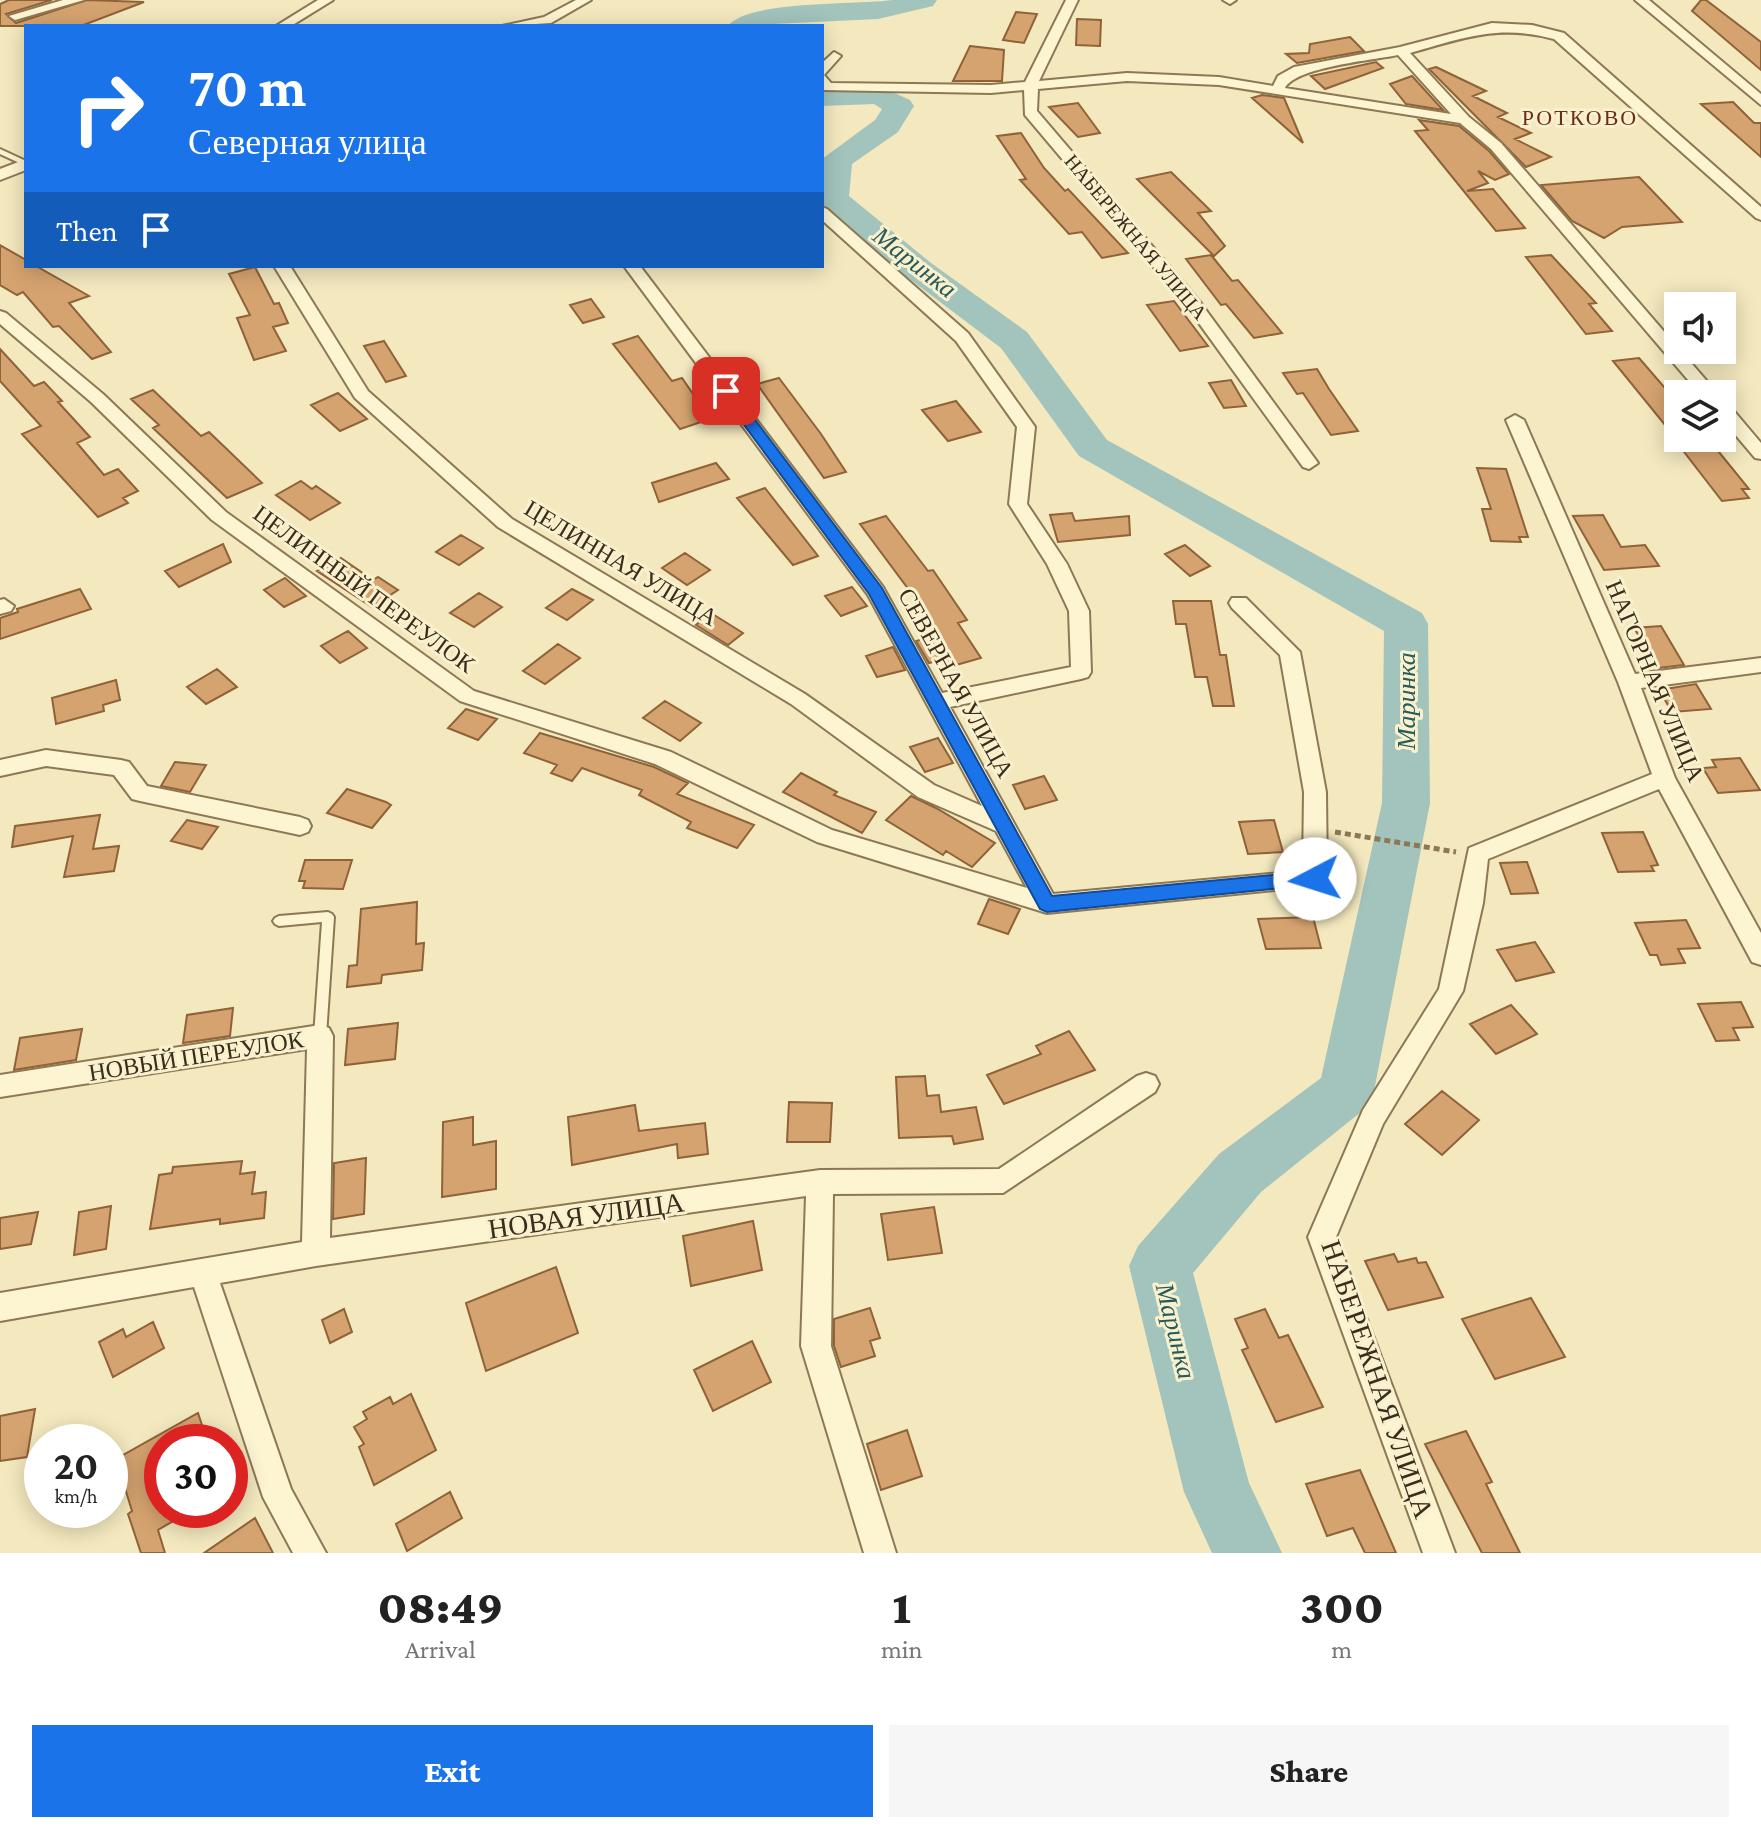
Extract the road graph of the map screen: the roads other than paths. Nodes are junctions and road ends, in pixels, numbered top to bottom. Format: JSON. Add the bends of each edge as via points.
{"nodes":[{"id":1,"x":78,"y":0,"type":"edge"},
{"id":2,"x":327,"y":0,"type":"edge"},
{"id":3,"x":585,"y":0,"type":"edge"},
{"id":4,"x":1072,"y":0,"type":"edge"},
{"id":5,"x":1641,"y":0,"type":"edge"},
{"id":6,"x":15,"y":16,"type":"dead end"},
{"id":7,"x":285,"y":24,"type":"edge"},
{"id":8,"x":521,"y":24,"type":"edge"},
{"id":9,"x":1401,"y":51,"type":"junction"},
{"id":10,"x":834,"y":56,"type":"dead end"},
{"id":11,"x":824,"y":69,"type":"edge"},
{"id":12,"x":824,"y":82,"type":"edge"},
{"id":13,"x":1031,"y":83,"type":"junction"},
{"id":14,"x":1277,"y":91,"type":"junction"},
{"id":15,"x":1761,"y":101,"type":"edge"},
{"id":16,"x":1464,"y":120,"type":"junction"},
{"id":17,"x":0,"y":151,"type":"edge"},
{"id":18,"x":24,"y":163,"type":"edge"},
{"id":19,"x":24,"y":165,"type":"edge"},
{"id":20,"x":0,"y":175,"type":"edge"},
{"id":21,"x":824,"y":214,"type":"edge"},
{"id":22,"x":1761,"y":215,"type":"edge"},
{"id":23,"x":283,"y":268,"type":"edge"},
{"id":24,"x":633,"y":268,"type":"edge"},
{"id":25,"x":0,"y":316,"type":"edge"},
{"id":26,"x":1697,"y":380,"type":"edge"},
{"id":27,"x":1515,"y":420,"type":"dead end"},
{"id":28,"x":1736,"y":425,"type":"edge"},
{"id":29,"x":1761,"y":454,"type":"edge"},
{"id":30,"x":1309,"y":463,"type":"dead end"},
{"id":31,"x":1239,"y":603,"type":"dead end"},
{"id":32,"x":1761,"y":665,"type":"edge"},
{"id":33,"x":1628,"y":682,"type":"junction"},
{"id":34,"x":937,"y":702,"type":"junction"},
{"id":35,"x":0,"y":768,"type":"edge"},
{"id":36,"x":1664,"y":778,"type":"junction"},
{"id":37,"x":1003,"y":825,"type":"junction"},
{"id":38,"x":300,"y":826,"type":"dead end"},
{"id":39,"x":1047,"y":904,"type":"junction"},
{"id":40,"x":279,"y":921,"type":"dead end"},
{"id":41,"x":1761,"y":955,"type":"edge"},
{"id":42,"x":320,"y":1036,"type":"junction"},
{"id":43,"x":1146,"y":1084,"type":"dead end"},
{"id":44,"x":0,"y":1086,"type":"edge"},
{"id":45,"x":820,"y":1182,"type":"junction"},
{"id":46,"x":316,"y":1253,"type":"junction"},
{"id":47,"x":203,"y":1273,"type":"junction"},
{"id":48,"x":0,"y":1307,"type":"edge"},
{"id":49,"x":310,"y":1553,"type":"edge"},
{"id":50,"x":880,"y":1553,"type":"edge"},
{"id":51,"x":1439,"y":1553,"type":"edge"}],
"edges":[{"from":1,"to":6,"type":"street"},
{"from":2,"to":7,"type":"street"},
{"from":3,"to":8,"type":"street","via":[[547,20]]},
{"from":4,"to":13,"type":"street"},
{"from":5,"to":15,"type":"street"},
{"from":9,"to":14,"type":"street","via":[[1299,70],[1283,79]]},
{"from":9,"to":16,"type":"street"},
{"from":9,"to":22,"type":"street","via":[[1492,27],[1559,36]]},
{"from":10,"to":11,"type":"street"},
{"from":12,"to":13,"type":"street","via":[[827,87],[991,89]]},
{"from":13,"to":14,"type":"street","via":[[1127,77],[1219,81]]},
{"from":13,"to":30,"type":"street","name":"НАБЕРЕЖНАЯ УЛИЦА","via":[[1030,112],[1194,305]]},
{"from":14,"to":16,"type":"street"},
{"from":16,"to":26,"type":"street","via":[[1496,146]]},
{"from":17,"to":18,"type":"lane"},
{"from":19,"to":20,"type":"street"},
{"from":21,"to":34,"type":"street","via":[[962,337],[1026,427],[1018,504],[1057,564],[1079,611],[1081,672]]},
{"from":23,"to":37,"type":"street","name":"ЦЕЛИННАЯ УЛИЦА","via":[[361,394],[505,523],[798,699],[926,791]]},
{"from":24,"to":34,"type":"street","name":"СЕВЕРНАЯ УЛИЦА","via":[[876,592]]},
{"from":25,"to":39,"type":"street","name":"ЦЕЛИННЫЙ ПЕРЕУЛОК","via":[[97,398],[219,516],[467,696],[663,758],[825,836]]},
{"from":27,"to":33,"type":"street","name":"НАГОРНАЯ УЛИЦА"},
{"from":28,"to":29,"type":"street"},
{"from":31,"to":39,"type":"street","name":"ЦЕЛИННЫЙ ПЕРЕУЛОК","via":[[1290,652],[1315,792],[1315,879]]},
{"from":32,"to":33,"type":"street"},
{"from":33,"to":36,"type":"street","name":"НАГОРНАЯ УЛИЦА"},
{"from":34,"to":37,"type":"street","name":"СЕВЕРНАЯ УЛИЦА"},
{"from":35,"to":38,"type":"street","via":[[46,758],[121,768],[140,793]]},
{"from":36,"to":41,"type":"street","name":"НАГОРНАЯ УЛИЦА"},
{"from":36,"to":51,"type":"street","name":"НАБЕРЕЖНАЯ УЛИЦА","via":[[1477,854],[1451,991],[1372,1118],[1322,1237]]},
{"from":37,"to":39,"type":"street","name":"СЕВЕРНАЯ УЛИЦА"},
{"from":40,"to":42,"type":"lane","via":[[328,917]]},
{"from":42,"to":44,"type":"street","name":"НОВЫЙ ПЕРЕУЛОК"},
{"from":42,"to":46,"type":"street","name":"НОВЫЙ ПЕРЕУЛОК"},
{"from":43,"to":45,"type":"street","name":"НОВАЯ УЛИЦА","via":[[1003,1181]]},
{"from":45,"to":46,"type":"street","name":"НОВАЯ УЛИЦА"},
{"from":45,"to":50,"type":"street","via":[[816,1346]]},
{"from":46,"to":47,"type":"street","name":"НОВАЯ УЛИЦА"},
{"from":47,"to":48,"type":"street","name":"НОВАЯ УЛИЦА"},
{"from":47,"to":49,"type":"street","via":[[278,1497]]}]}
